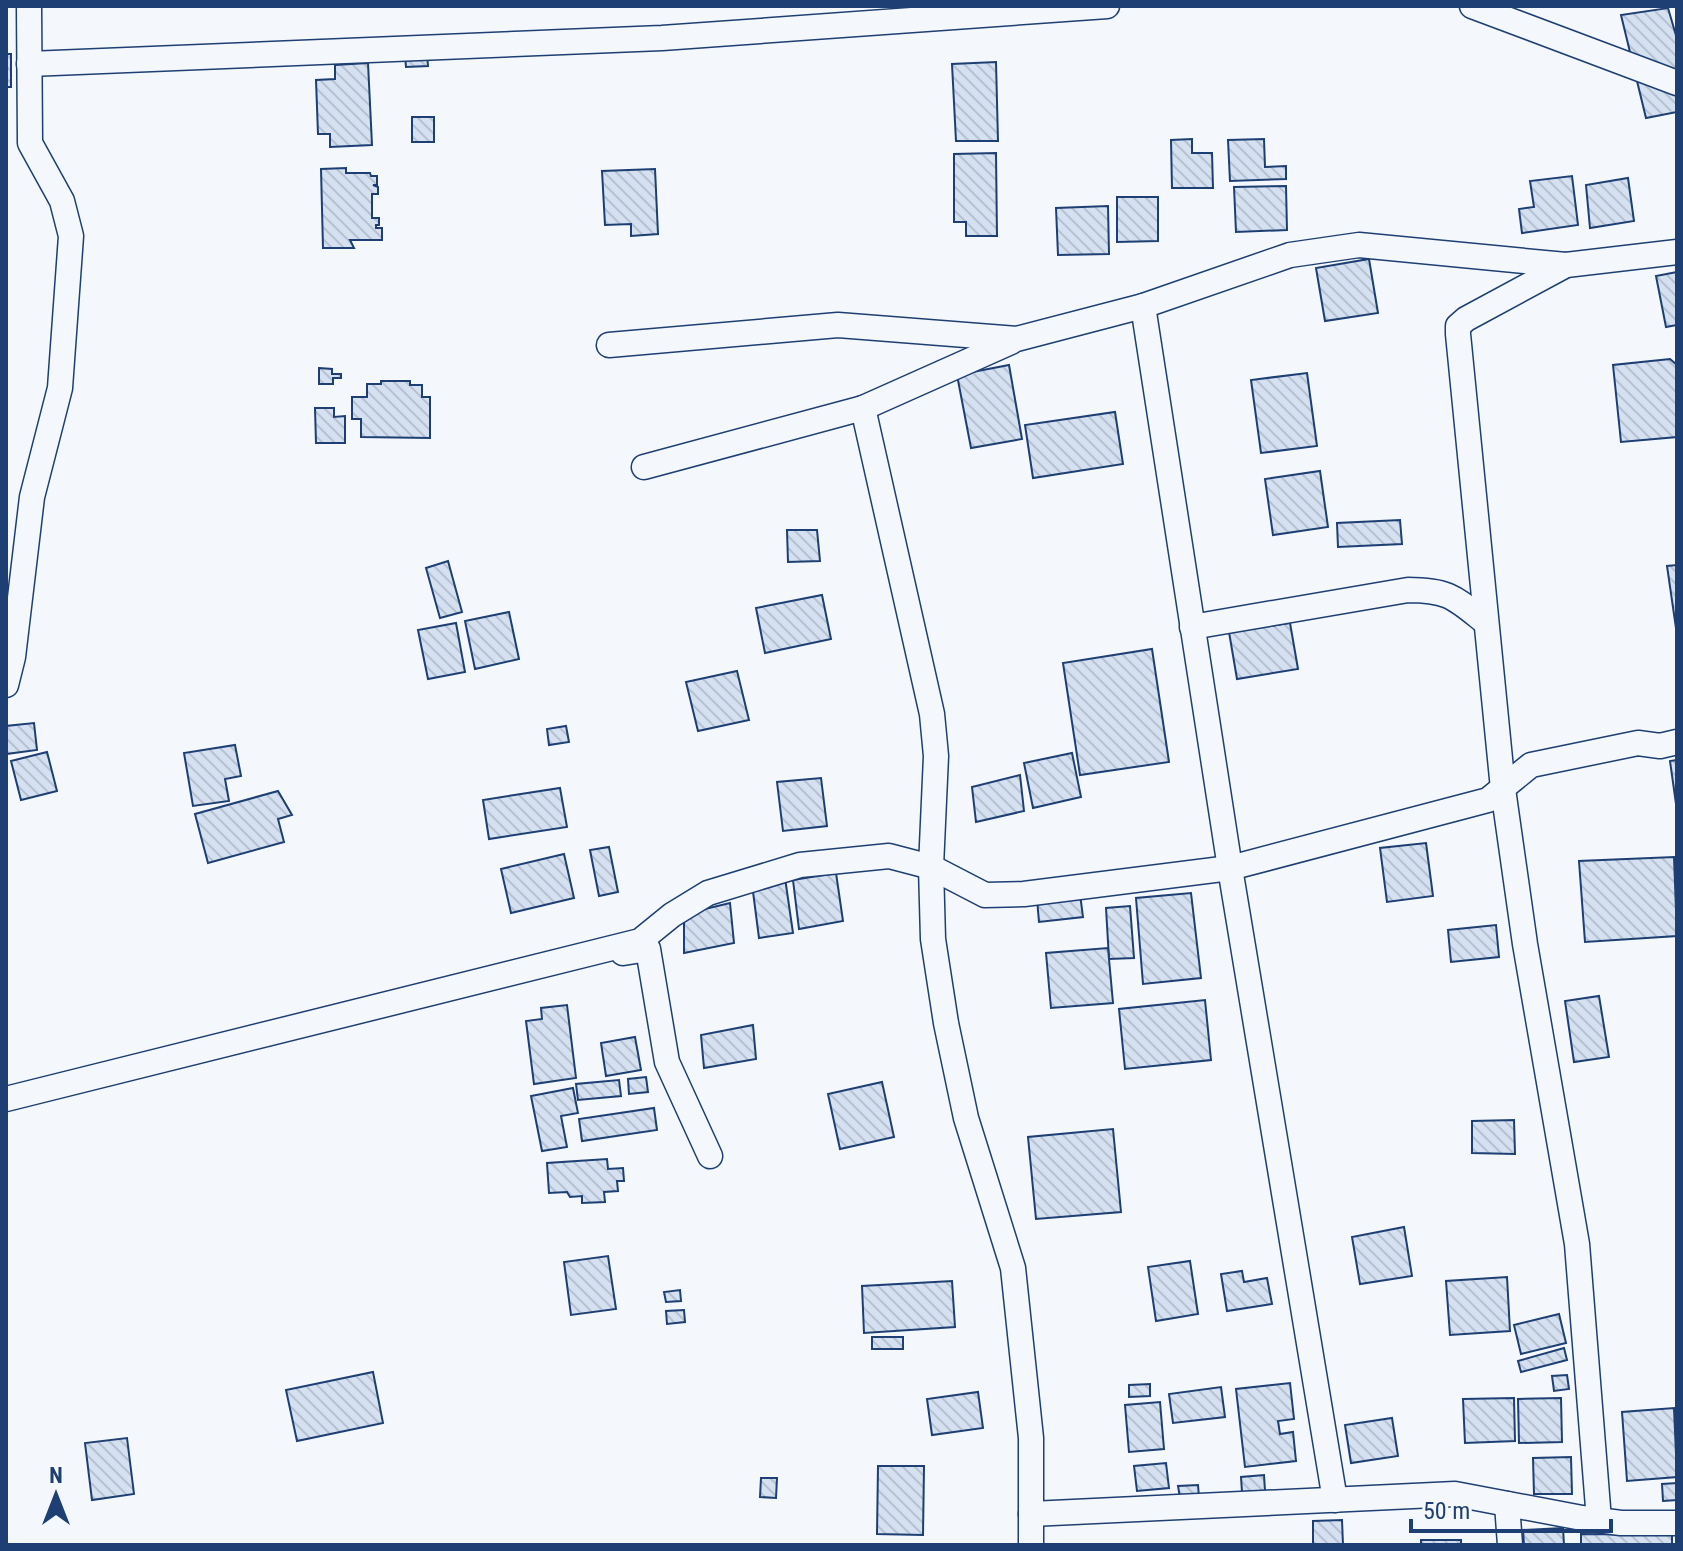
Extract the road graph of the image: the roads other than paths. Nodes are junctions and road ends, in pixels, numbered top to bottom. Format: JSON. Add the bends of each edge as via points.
{"nodes":[{"id":1,"x":29,"y":6,"type":"edge"},
{"id":2,"x":1107,"y":6,"type":"edge"},
{"id":3,"x":1472,"y":6,"type":"edge"},
{"id":4,"x":914,"y":13,"type":"edge"},
{"id":5,"x":29,"y":64,"type":"junction"},
{"id":6,"x":1677,"y":83,"type":"edge"},
{"id":7,"x":1677,"y":252,"type":"edge"},
{"id":8,"x":1566,"y":265,"type":"junction"},
{"id":9,"x":1143,"y":306,"type":"junction"},
{"id":10,"x":1017,"y":339,"type":"junction"},
{"id":11,"x":609,"y":345,"type":"dead end"},
{"id":12,"x":863,"y":408,"type":"junction"},
{"id":13,"x":644,"y":467,"type":"dead end"},
{"id":14,"x":1485,"y":622,"type":"junction"},
{"id":15,"x":1192,"y":627,"type":"junction"},
{"id":16,"x":6,"y":685,"type":"edge"},
{"id":17,"x":1677,"y":742,"type":"edge"},
{"id":18,"x":1503,"y":789,"type":"junction"},
{"id":19,"x":931,"y":867,"type":"junction"},
{"id":20,"x":1230,"y":868,"type":"junction"},
{"id":21,"x":526,"y":970,"type":"junction"},
{"id":22,"x":6,"y":1099,"type":"edge"},
{"id":23,"x":710,"y":1156,"type":"dead end"},
{"id":24,"x":1335,"y":1500,"type":"junction"},
{"id":25,"x":1507,"y":1504,"type":"junction"},
{"id":26,"x":1031,"y":1514,"type":"junction"},
{"id":27,"x":1599,"y":1520,"type":"junction"},
{"id":28,"x":1677,"y":1523,"type":"edge"},
{"id":29,"x":1031,"y":1545,"type":"edge"},
{"id":30,"x":1510,"y":1545,"type":"edge"}],
"edges":[{"from":1,"to":5,"type":"street"},
{"from":2,"to":4,"type":"street"},
{"from":3,"to":6,"type":"street"},
{"from":4,"to":5,"type":"street","via":[[662,38]]},
{"from":5,"to":16,"type":"street","via":[[30,143],[62,201],[71,236],[60,388],[32,497]]},
{"from":7,"to":8,"type":"street"},
{"from":8,"to":9,"type":"street","via":[[1359,245],[1290,255]]},
{"from":8,"to":14,"type":"street","via":[[1458,326]]},
{"from":9,"to":10,"type":"street"},
{"from":9,"to":15,"type":"street"},
{"from":10,"to":11,"type":"street","via":[[838,325]]},
{"from":10,"to":12,"type":"street"},
{"from":12,"to":13,"type":"street"},
{"from":12,"to":19,"type":"street","via":[[932,714],[936,756]]},
{"from":14,"to":15,"type":"street","via":[[1436,590],[1408,590]]},
{"from":14,"to":18,"type":"street"},
{"from":15,"to":20,"type":"street"},
{"from":17,"to":18,"type":"street","via":[[1638,743],[1531,765]]},
{"from":18,"to":20,"type":"street","via":[[1488,800]]},
{"from":18,"to":27,"type":"street","via":[[1577,1244]]},
{"from":19,"to":20,"type":"street","via":[[985,895]]},
{"from":19,"to":21,"type":"street","via":[[889,856],[800,865],[708,893],[640,941]]},
{"from":19,"to":26,"type":"street","via":[[933,939],[946,1023],[966,1118],[1013,1268],[1031,1438]]},
{"from":20,"to":24,"type":"street"},
{"from":21,"to":22,"type":"street"},
{"from":21,"to":23,"type":"street","via":[[648,949],[667,1062]]},
{"from":24,"to":25,"type":"street","via":[[1455,1494]]},
{"from":24,"to":26,"type":"street"},
{"from":25,"to":27,"type":"street"},
{"from":25,"to":30,"type":"street"},
{"from":26,"to":29,"type":"street"},
{"from":27,"to":28,"type":"street"}]}
